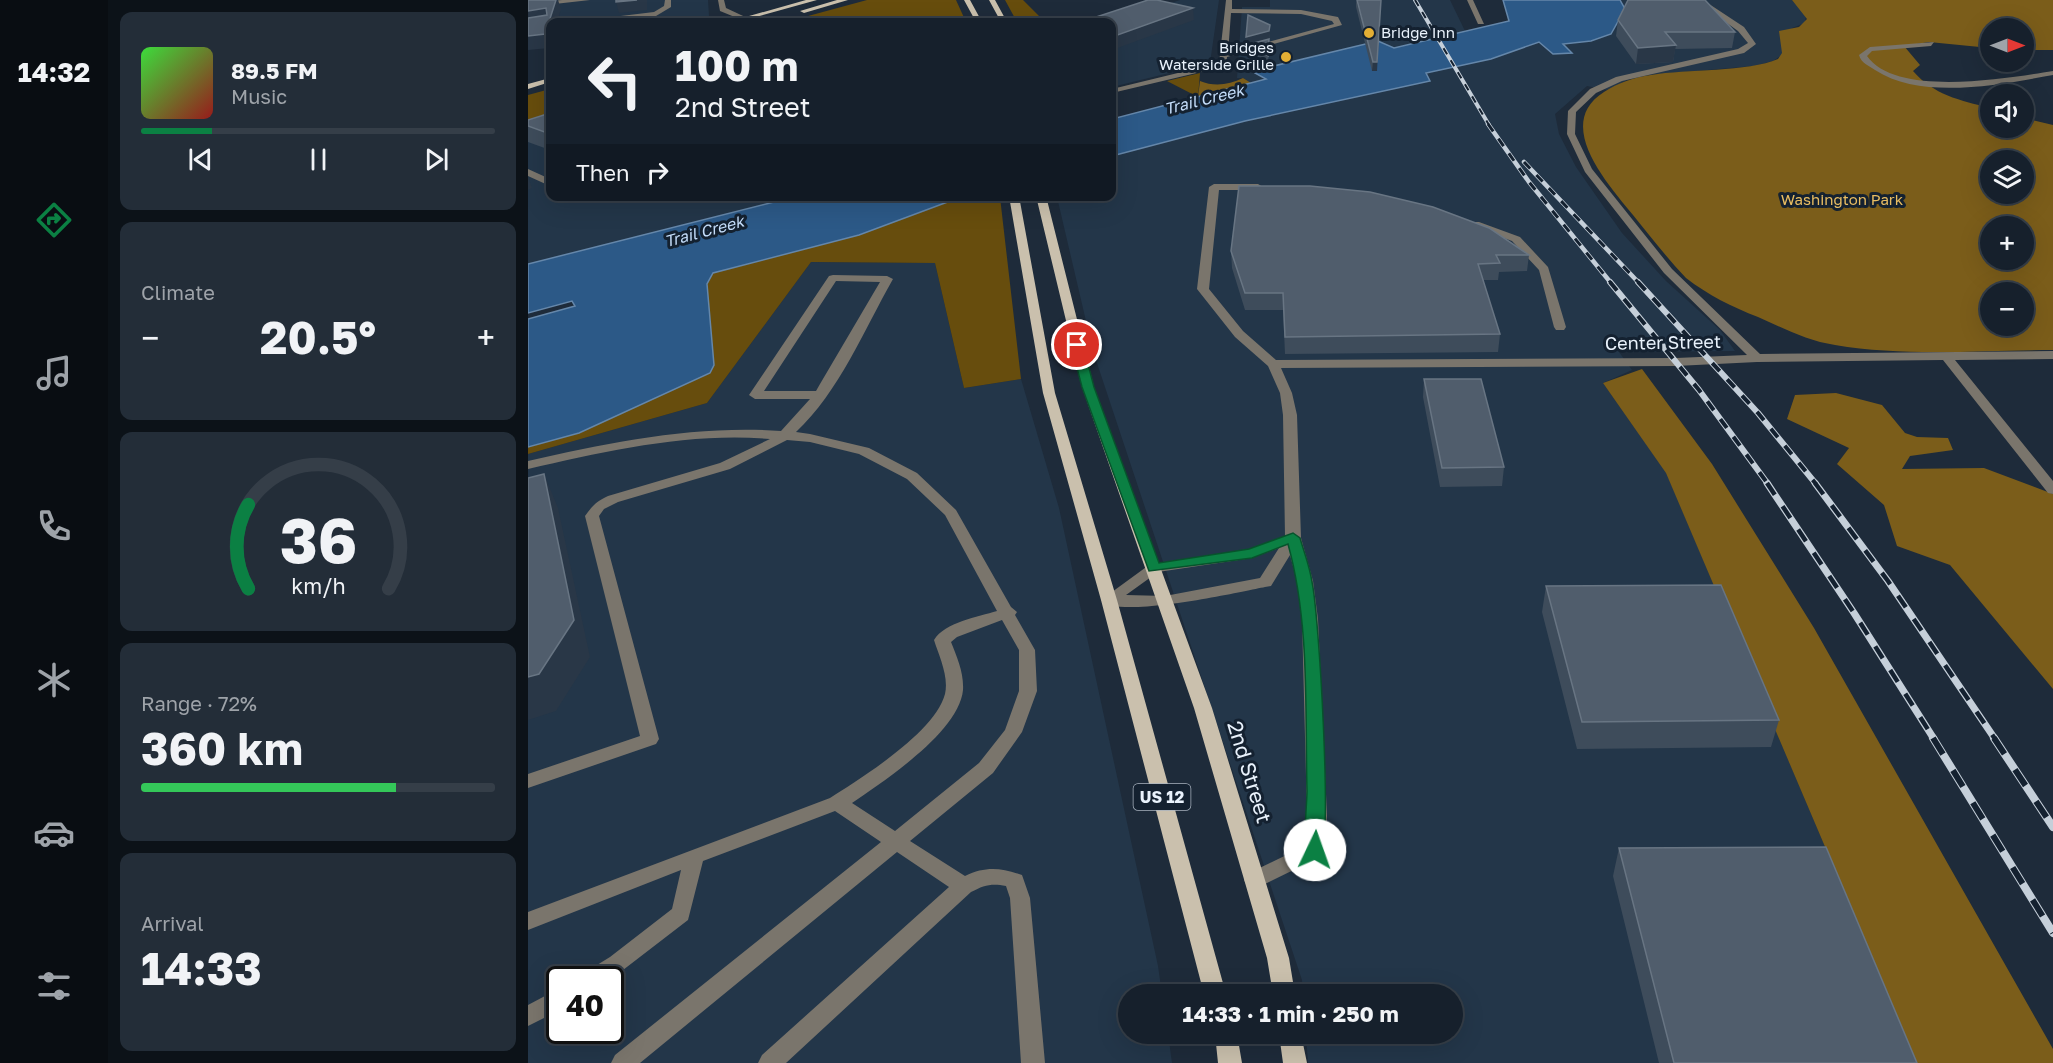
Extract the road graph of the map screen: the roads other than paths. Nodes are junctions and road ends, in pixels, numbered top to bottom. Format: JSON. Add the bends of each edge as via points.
{"nodes":[{"id":1,"x":587,"y":0,"type":"edge"},
{"id":2,"x":668,"y":0,"type":"edge"},
{"id":3,"x":721,"y":0,"type":"edge"},
{"id":4,"x":814,"y":0,"type":"edge"},
{"id":5,"x":845,"y":0,"type":"edge"},
{"id":6,"x":967,"y":0,"type":"edge"},
{"id":7,"x":992,"y":0,"type":"edge"},
{"id":8,"x":1229,"y":0,"type":"edge"},
{"id":9,"x":1270,"y":0,"type":"edge"},
{"id":10,"x":1470,"y":0,"type":"edge"},
{"id":11,"x":1698,"y":0,"type":"edge"},
{"id":12,"x":528,"y":5,"type":"edge"},
{"id":13,"x":1228,"y":11,"type":"junction"},
{"id":14,"x":1271,"y":11,"type":"junction"},
{"id":15,"x":616,"y":18,"type":"edge"},
{"id":16,"x":739,"y":18,"type":"edge"},
{"id":17,"x":749,"y":18,"type":"edge"},
{"id":18,"x":778,"y":18,"type":"edge"},
{"id":19,"x":977,"y":18,"type":"edge"},
{"id":20,"x":1003,"y":18,"type":"edge"},
{"id":21,"x":1481,"y":22,"type":"dead end"},
{"id":22,"x":1931,"y":44,"type":"dead end"},
{"id":23,"x":1223,"y":60,"type":"junction"},
{"id":24,"x":546,"y":72,"type":"edge"},
{"id":25,"x":2053,"y":73,"type":"edge"},
{"id":26,"x":1222,"y":74,"type":"dead end"},
{"id":27,"x":528,"y":77,"type":"edge"},
{"id":28,"x":546,"y":81,"type":"edge"},
{"id":29,"x":528,"y":87,"type":"edge"},
{"id":30,"x":1116,"y":90,"type":"edge"},
{"id":31,"x":528,"y":172,"type":"edge"},
{"id":32,"x":546,"y":181,"type":"edge"},
{"id":33,"x":1271,"y":187,"type":"edge"},
{"id":34,"x":1015,"y":201,"type":"edge"},
{"id":35,"x":1042,"y":201,"type":"edge"},
{"id":36,"x":1462,"y":220,"type":"edge"},
{"id":37,"x":1560,"y":327,"type":"dead end"},
{"id":38,"x":2053,"y":355,"type":"edge"},
{"id":39,"x":1946,"y":356,"type":"junction"},
{"id":40,"x":1757,"y":358,"type":"junction"},
{"id":41,"x":1273,"y":364,"type":"junction"},
{"id":42,"x":819,"y":395,"type":"junction"},
{"id":43,"x":784,"y":435,"type":"junction"},
{"id":44,"x":528,"y":465,"type":"edge"},
{"id":45,"x":2053,"y":490,"type":"edge"},
{"id":46,"x":1293,"y":538,"type":"junction"},
{"id":47,"x":1154,"y":568,"type":"junction"},
{"id":48,"x":1109,"y":600,"type":"junction"},
{"id":49,"x":1165,"y":601,"type":"junction"},
{"id":50,"x":1009,"y":612,"type":"junction"},
{"id":51,"x":528,"y":781,"type":"edge"},
{"id":52,"x":837,"y":803,"type":"junction"},
{"id":53,"x":897,"y":840,"type":"junction"},
{"id":54,"x":694,"y":856,"type":"junction"},
{"id":55,"x":1254,"y":880,"type":"junction"},
{"id":56,"x":964,"y":886,"type":"junction"},
{"id":57,"x":528,"y":921,"type":"edge"},
{"id":58,"x":615,"y":966,"type":"edge"},
{"id":59,"x":1212,"y":984,"type":"edge"},
{"id":60,"x":1282,"y":984,"type":"edge"},
{"id":61,"x":546,"y":1006,"type":"edge"},
{"id":62,"x":528,"y":1017,"type":"edge"},
{"id":63,"x":1227,"y":1044,"type":"edge"},
{"id":64,"x":1292,"y":1044,"type":"edge"},
{"id":65,"x":623,"y":1063,"type":"edge"},
{"id":66,"x":770,"y":1063,"type":"edge"},
{"id":67,"x":1033,"y":1063,"type":"edge"},
{"id":68,"x":1230,"y":1063,"type":"edge"},
{"id":69,"x":1295,"y":1063,"type":"edge"}],
"edges":[{"from":1,"to":12,"type":"street"},
{"from":2,"to":15,"type":"street","via":[[667,6],[656,14]]},
{"from":3,"to":16,"type":"street","via":[[723,9]]},
{"from":4,"to":17,"type":"main road"},
{"from":5,"to":18,"type":"main road"},
{"from":6,"to":19,"type":"main road"},
{"from":7,"to":20,"type":"main road"},
{"from":8,"to":13,"type":"street"},
{"from":9,"to":14,"type":"street"},
{"from":10,"to":21,"type":"street"},
{"from":11,"to":40,"type":"street","via":[[1741,29],[1752,44],[1741,51],[1619,79],[1593,91],[1572,111],[1571,134],[1588,170],[1668,272]]},
{"from":13,"to":14,"type":"street"},
{"from":13,"to":23,"type":"street"},
{"from":14,"to":23,"type":"street","via":[[1329,16],[1338,25]]},
{"from":22,"to":25,"type":"street","via":[[1870,49],[1863,59],[1888,74],[1933,83],[1989,83]]},
{"from":23,"to":26,"type":"street"},
{"from":23,"to":30,"type":"street"},
{"from":24,"to":27,"type":"main road"},
{"from":28,"to":29,"type":"main road"},
{"from":31,"to":32,"type":"street"},
{"from":33,"to":41,"type":"street","via":[[1214,187],[1203,289],[1239,334]]},
{"from":34,"to":48,"type":"main road","number":"US 12","via":[[1049,393]]},
{"from":35,"to":47,"type":"main road","name":"2nd Street","via":[[1088,387]]},
{"from":36,"to":37,"type":"street","via":[[1516,238],[1544,269]]},
{"from":38,"to":39,"type":"street","name":"Center Street"},
{"from":39,"to":40,"type":"street","name":"Center Street"},
{"from":39,"to":45,"type":"street"},
{"from":40,"to":41,"type":"street","name":"Center Street"},
{"from":41,"to":46,"type":"street","via":[[1286,393],[1290,415]]},
{"from":42,"to":42,"type":"street","via":[[825,385],[887,279],[833,278],[755,395]]},
{"from":42,"to":43,"type":"street"},
{"from":43,"to":44,"type":"street","via":[[715,432],[662,438]]},
{"from":43,"to":50,"type":"street","via":[[859,450],[897,464],[916,478],[951,513]]},
{"from":43,"to":51,"type":"street","via":[[714,468],[599,506],[592,516],[650,739]]},
{"from":46,"to":47,"type":"street","via":[[1252,553]]},
{"from":46,"to":49,"type":"street","via":[[1265,582]]},
{"from":46,"to":55,"type":"street","via":[[1310,619],[1315,850]]},
{"from":47,"to":48,"type":"street"},
{"from":47,"to":49,"type":"main road","name":"2nd Street"},
{"from":48,"to":49,"type":"street"},
{"from":48,"to":59,"type":"main road","number":"US 12"},
{"from":49,"to":55,"type":"main road","name":"2nd Street","via":[[1203,708]]},
{"from":50,"to":52,"type":"street","via":[[942,640],[953,671],[954,692],[945,714],[881,774]]},
{"from":50,"to":53,"type":"street","via":[[1028,650],[1028,691],[1013,732],[986,768]]},
{"from":52,"to":53,"type":"street"},
{"from":52,"to":54,"type":"street"},
{"from":53,"to":56,"type":"street"},
{"from":53,"to":65,"type":"street"},
{"from":54,"to":57,"type":"street"},
{"from":54,"to":58,"type":"street","via":[[681,914]]},
{"from":55,"to":60,"type":"main road","name":"2nd Street"},
{"from":56,"to":66,"type":"street"},
{"from":56,"to":67,"type":"street","via":[[981,876],[1015,881],[1020,898]]},
{"from":61,"to":62,"type":"street"},
{"from":63,"to":68,"type":"main road"},
{"from":64,"to":69,"type":"main road"}]}
